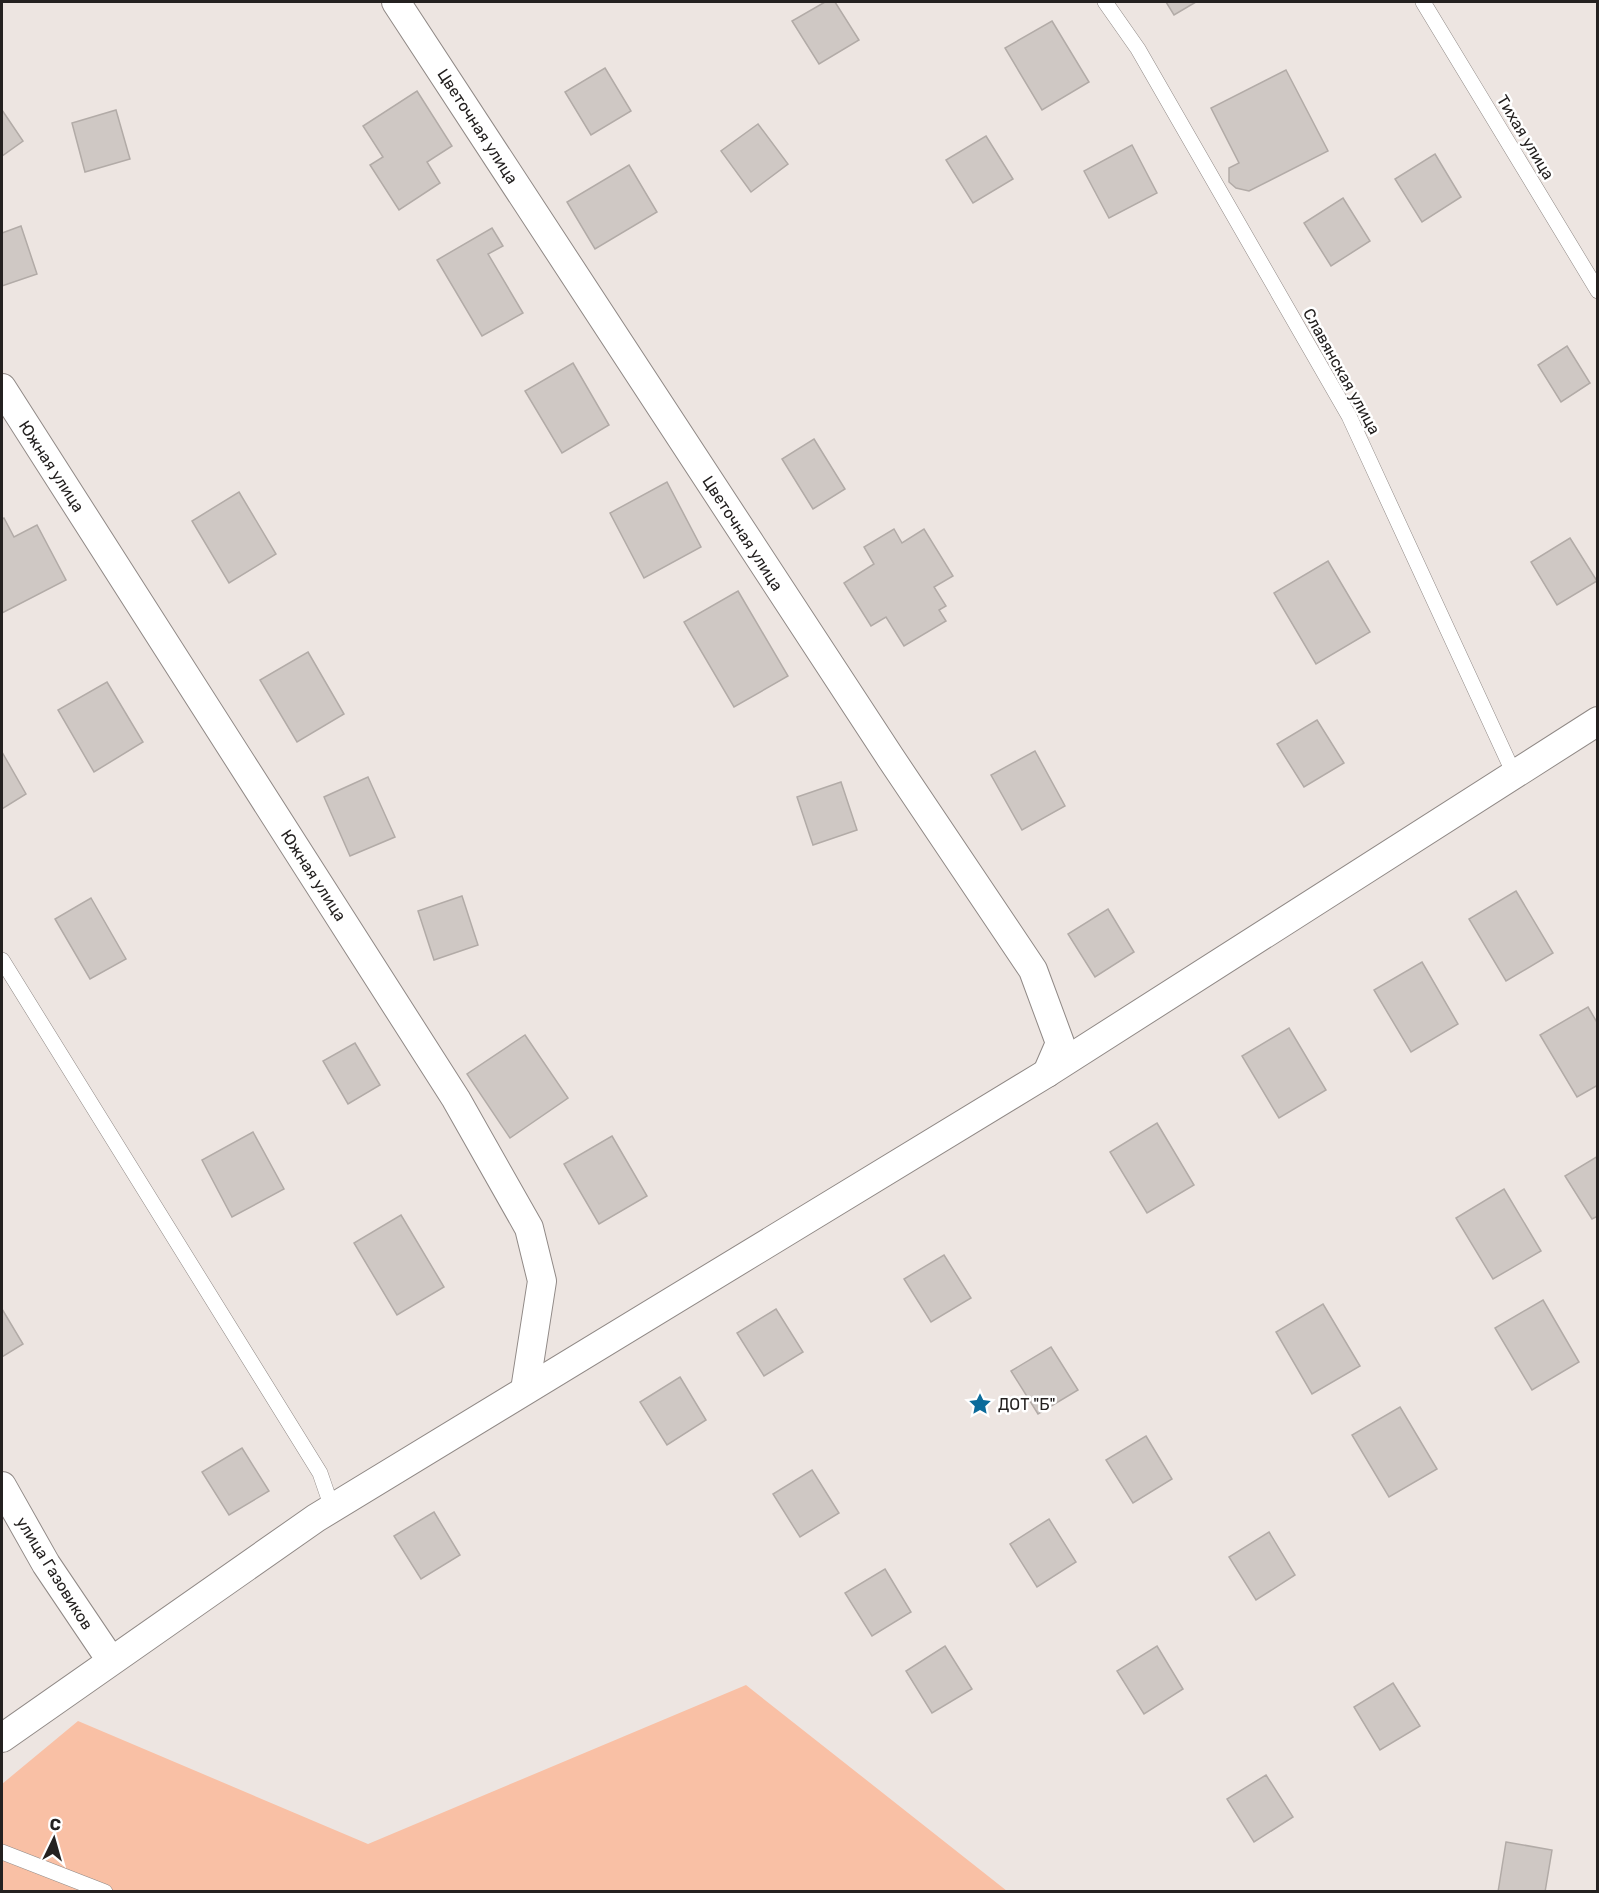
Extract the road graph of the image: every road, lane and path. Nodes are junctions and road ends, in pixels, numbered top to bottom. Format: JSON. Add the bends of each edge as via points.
{"nodes":[{"id":1,"x":396,"y":2,"type":"edge"},
{"id":2,"x":1105,"y":2,"type":"edge"},
{"id":3,"x":1423,"y":2,"type":"edge"},
{"id":4,"x":1598,"y":291,"type":"edge"},
{"id":5,"x":2,"y":388,"type":"edge"},
{"id":6,"x":1598,"y":722,"type":"edge"},
{"id":7,"x":1515,"y":776,"type":"junction"},
{"id":8,"x":2,"y":960,"type":"edge"},
{"id":9,"x":1047,"y":1073,"type":"junction"},
{"id":10,"x":525,"y":1390,"type":"junction"},
{"id":11,"x":2,"y":1486,"type":"edge"},
{"id":12,"x":316,"y":1518,"type":"junction"},
{"id":13,"x":111,"y":1659,"type":"junction"},
{"id":14,"x":2,"y":1738,"type":"edge"},
{"id":15,"x":2,"y":1852,"type":"edge"},
{"id":16,"x":105,"y":1892,"type":"edge"}],
"edges":[{"from":1,"to":9,"type":"street","name":"Цветочная улица","via":[[1033,970],[1060,1043]]},
{"from":2,"to":7,"type":"lane","name":"Славянская улица","via":[[1137,49],[1349,416]]},
{"from":3,"to":4,"type":"lane","name":"Тихая улица"},
{"from":5,"to":10,"type":"street","name":"Южная улица","via":[[450,1089],[529,1228],[542,1281]]},
{"from":6,"to":7,"type":"street"},
{"from":7,"to":9,"type":"street"},
{"from":8,"to":12,"type":"lane","via":[[320,1473],[331,1505]]},
{"from":9,"to":10,"type":"street"},
{"from":10,"to":12,"type":"street"},
{"from":11,"to":13,"type":"street","name":"улица Газовиков","via":[[46,1564]]},
{"from":12,"to":13,"type":"street"},
{"from":13,"to":14,"type":"street"},
{"from":15,"to":16,"type":"lane"}]}
